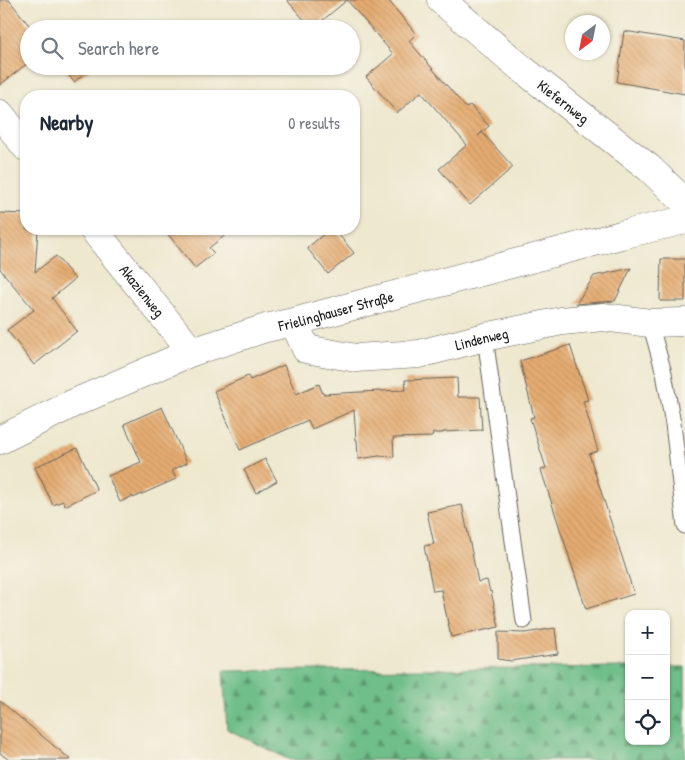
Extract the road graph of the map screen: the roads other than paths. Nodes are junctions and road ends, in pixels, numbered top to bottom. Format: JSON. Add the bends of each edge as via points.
{"nodes":[{"id":1,"x":440,"y":0,"type":"edge"},
{"id":2,"x":0,"y":114,"type":"edge"},
{"id":3,"x":20,"y":139,"type":"edge"},
{"id":4,"x":685,"y":202,"type":"edge"},
{"id":5,"x":685,"y":220,"type":"edge"},
{"id":6,"x":98,"y":235,"type":"edge"},
{"id":7,"x":294,"y":322,"type":"junction"},
{"id":8,"x":685,"y":322,"type":"edge"},
{"id":9,"x":650,"y":323,"type":"junction"},
{"id":10,"x":486,"y":337,"type":"junction"},
{"id":11,"x":192,"y":352,"type":"junction"},
{"id":12,"x":0,"y":440,"type":"edge"},
{"id":13,"x":685,"y":526,"type":"edge"},
{"id":14,"x":524,"y":621,"type":"dead end"}],
"edges":[{"from":1,"to":4,"type":"street","name":"Kiefernweg","via":[[649,168]]},
{"from":2,"to":3,"type":"street"},
{"from":5,"to":7,"type":"street","name":"Frielinghauser Straße"},
{"from":6,"to":11,"type":"street","name":"Akazienweg"},
{"from":7,"to":10,"type":"street","name":"Lindenweg","via":[[306,349],[356,358],[419,354]]},
{"from":7,"to":11,"type":"street","name":"Frielinghauser Straße"},
{"from":8,"to":9,"type":"street","name":"Lindenweg"},
{"from":9,"to":10,"type":"street","name":"Lindenweg","via":[[603,317],[562,321]]},
{"from":9,"to":13,"type":"lane","via":[[673,424]]},
{"from":10,"to":14,"type":"lane"},
{"from":11,"to":12,"type":"street","name":"Frielinghauser Straße","via":[[74,403]]}]}
